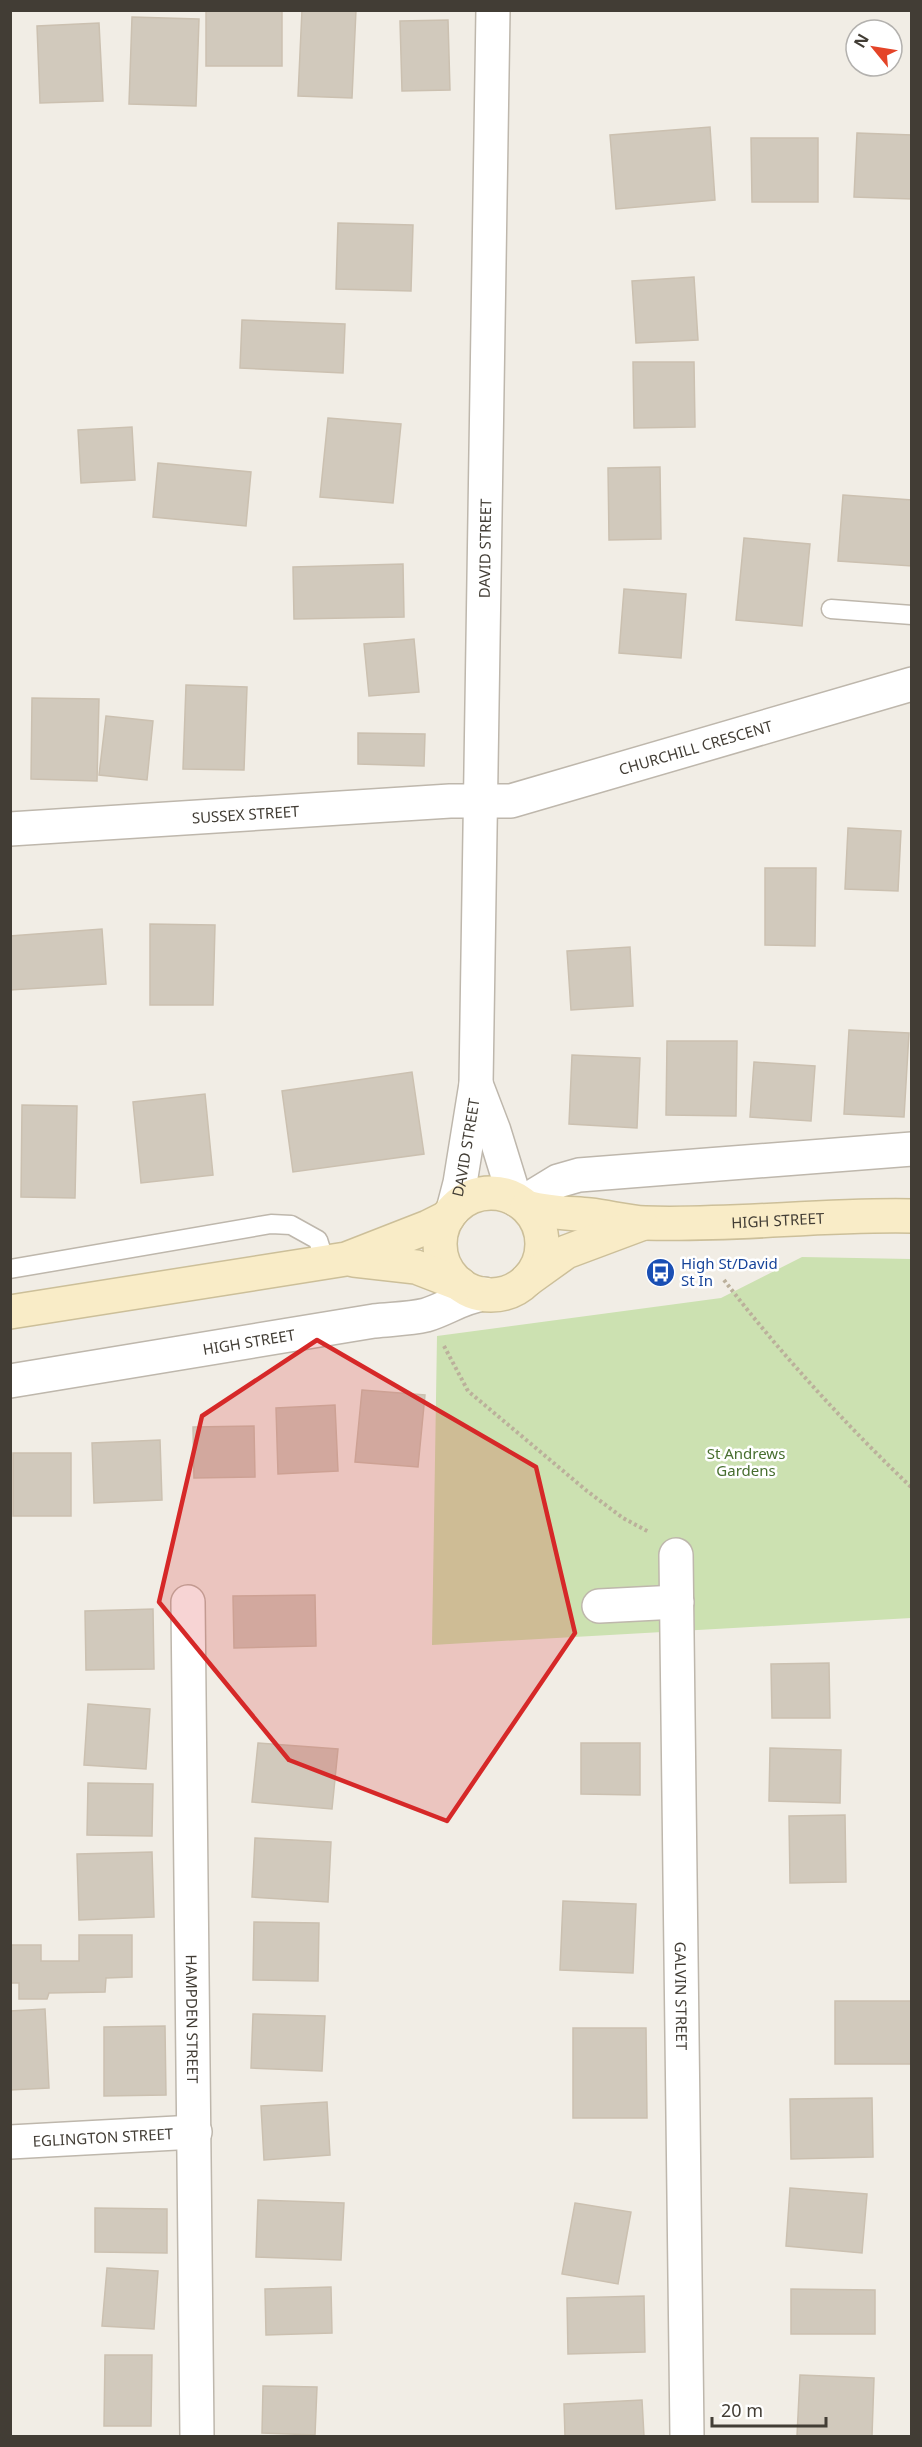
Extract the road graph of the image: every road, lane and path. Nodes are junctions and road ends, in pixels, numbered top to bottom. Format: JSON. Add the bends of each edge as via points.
{"nodes":[{"id":1,"x":493,"y":10,"type":"edge"},
{"id":2,"x":831,"y":609,"type":"dead end"},
{"id":3,"x":912,"y":615,"type":"edge"},
{"id":4,"x":912,"y":684,"type":"edge"},
{"id":5,"x":479,"y":801,"type":"junction"},
{"id":6,"x":10,"y":830,"type":"edge"},
{"id":7,"x":476,"y":1084,"type":"junction"},
{"id":8,"x":912,"y":1149,"type":"edge"},
{"id":9,"x":521,"y":1203,"type":"junction"},
{"id":10,"x":450,"y":1213,"type":"junction"},
{"id":11,"x":912,"y":1216,"type":"edge"},
{"id":12,"x":643,"y":1223,"type":"junction"},
{"id":13,"x":336,"y":1260,"type":"junction"},
{"id":14,"x":10,"y":1269,"type":"edge"},
{"id":15,"x":526,"y":1280,"type":"junction"},
{"id":16,"x":724,"y":1280,"type":"dead end"},
{"id":17,"x":472,"y":1289,"type":"junction"},
{"id":18,"x":10,"y":1312,"type":"edge"},
{"id":19,"x":442,"y":1342,"type":"dead end"},
{"id":20,"x":10,"y":1381,"type":"edge"},
{"id":21,"x":912,"y":1488,"type":"edge"},
{"id":22,"x":665,"y":1544,"type":"joint"},
{"id":23,"x":188,"y":1602,"type":"dead end"},
{"id":24,"x":677,"y":1602,"type":"junction"},
{"id":25,"x":599,"y":1606,"type":"dead end"},
{"id":26,"x":195,"y":2132,"type":"junction"},
{"id":27,"x":10,"y":2142,"type":"edge"},
{"id":28,"x":197,"y":2436,"type":"edge"},
{"id":29,"x":687,"y":2436,"type":"edge"}],
"edges":[{"from":1,"to":5,"type":"street","name":"DAVID STREET"},
{"from":2,"to":3,"type":"lane"},
{"from":4,"to":5,"type":"street","name":"CHURCHILL CRESCENT","via":[[511,801]]},
{"from":5,"to":6,"type":"street","name":"SUSSEX STREET"},
{"from":5,"to":7,"type":"street","name":"DAVID STREET"},
{"from":7,"to":9,"type":"street","name":"DAVID STREET"},
{"from":7,"to":10,"type":"street","name":"DAVID STREET","via":[[460,1183]]},
{"from":8,"to":9,"type":"street","via":[[579,1175],[558,1180]]},
{"from":9,"to":10,"type":"main road","via":[[502,1194],[486,1193],[465,1200]]},
{"from":9,"to":12,"type":"main road","name":"HIGH STREET","via":[[551,1214]]},
{"from":9,"to":15,"type":"main road","via":[[536,1221],[542,1244],[539,1260]]},
{"from":10,"to":13,"type":"main road","via":[[428,1227]]},
{"from":10,"to":17,"type":"main road","via":[[441,1232],[441,1257],[448,1272]]},
{"from":11,"to":12,"type":"main road","name":"HIGH STREET"},
{"from":12,"to":15,"type":"main road","name":"HIGH STREET","via":[[566,1252]]},
{"from":13,"to":14,"type":"lane","via":[[318,1240],[291,1225],[271,1224]]},
{"from":13,"to":17,"type":"main road","via":[[416,1267]]},
{"from":13,"to":18,"type":"main road"},
{"from":15,"to":17,"type":"main road","via":[[502,1294]]},
{"from":16,"to":21,"type":"path","via":[[761,1327]]},
{"from":17,"to":20,"type":"street","name":"HIGH STREET","via":[[462,1299],[415,1317]]},
{"from":19,"to":22,"type":"path","via":[[468,1390],[587,1491]]},
{"from":22,"to":24,"type":"street","name":"GALVIN STREET"},
{"from":23,"to":26,"type":"street","name":"HAMPDEN STREET"},
{"from":24,"to":25,"type":"street"},
{"from":24,"to":29,"type":"street","name":"GALVIN STREET"},
{"from":26,"to":27,"type":"street","name":"EGLINGTON STREET"},
{"from":26,"to":28,"type":"street","name":"HAMPDEN STREET"}]}
